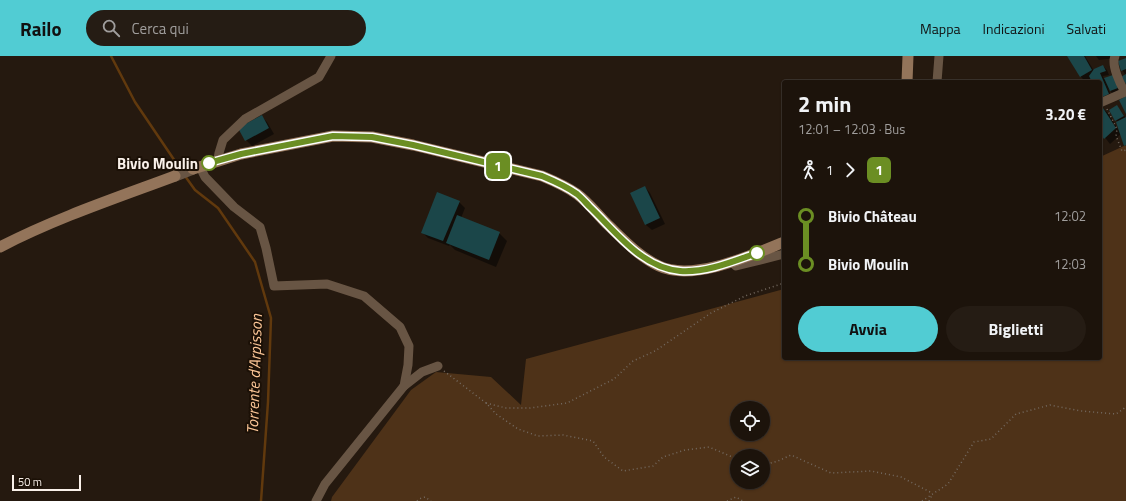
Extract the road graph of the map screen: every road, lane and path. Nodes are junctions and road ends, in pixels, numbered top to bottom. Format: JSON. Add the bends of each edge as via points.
{"nodes":[{"id":1,"x":331,"y":56,"type":"edge"},
{"id":2,"x":908,"y":56,"type":"edge"},
{"id":3,"x":939,"y":56,"type":"edge"},
{"id":4,"x":1115,"y":56,"type":"edge"},
{"id":5,"x":907,"y":80,"type":"edge"},
{"id":6,"x":937,"y":80,"type":"edge"},
{"id":7,"x":1102,"y":102,"type":"edge"},
{"id":8,"x":1126,"y":150,"type":"edge"},
{"id":9,"x":218,"y":160,"type":"junction"},
{"id":10,"x":196,"y":168,"type":"junction"},
{"id":11,"x":175,"y":176,"type":"joint"},
{"id":12,"x":782,"y":243,"type":"edge"},
{"id":13,"x":0,"y":247,"type":"edge"},
{"id":14,"x":782,"y":254,"type":"edge"},
{"id":15,"x":732,"y":262,"type":"junction"},
{"id":16,"x":782,"y":284,"type":"edge"},
{"id":17,"x":438,"y":366,"type":"joint"},
{"id":18,"x":404,"y":386,"type":"junction"},
{"id":19,"x":486,"y":403,"type":"junction"},
{"id":20,"x":1126,"y":407,"type":"edge"},
{"id":21,"x":730,"y":456,"type":"edge"},
{"id":22,"x":770,"y":463,"type":"edge"},
{"id":23,"x":932,"y":493,"type":"junction"},
{"id":24,"x":316,"y":501,"type":"edge"},
{"id":25,"x":417,"y":501,"type":"edge"},
{"id":26,"x":431,"y":501,"type":"edge"},
{"id":27,"x":727,"y":501,"type":"edge"},
{"id":28,"x":743,"y":501,"type":"edge"},
{"id":29,"x":922,"y":501,"type":"edge"},
{"id":30,"x":929,"y":501,"type":"edge"}],
"edges":[{"from":1,"to":9,"type":"street","via":[[319,77],[245,119],[223,140]]},
{"from":2,"to":5,"type":"main road"},
{"from":3,"to":6,"type":"street"},
{"from":4,"to":7,"type":"street","via":[[1118,78],[1125,92]]},
{"from":7,"to":8,"type":"path","via":[[1117,129],[1116,136],[1122,151]]},
{"from":9,"to":10,"type":"main road"},
{"from":9,"to":15,"type":"main road","via":[[333,136],[372,137],[413,145],[542,176],[561,184],[578,194],[632,248],[660,267],[680,271],[701,270]]},
{"from":10,"to":11,"type":"street"},
{"from":10,"to":18,"type":"street","via":[[234,207],[260,227],[274,286],[327,284],[364,296],[400,327],[409,346]]},
{"from":11,"to":13,"type":"main road","via":[[69,215]]},
{"from":12,"to":15,"type":"main road"},
{"from":14,"to":15,"type":"street","via":[[736,266]]},
{"from":16,"to":19,"type":"path","via":[[745,296],[711,312],[655,351],[633,361],[614,379],[567,404],[506,408]]},
{"from":17,"to":18,"type":"street","via":[[422,372]]},
{"from":17,"to":19,"type":"path"},
{"from":18,"to":24,"type":"street","via":[[325,484]]},
{"from":19,"to":21,"type":"path","via":[[496,414],[518,429],[538,436],[564,435],[593,441],[604,457],[623,471],[653,466],[663,457],[709,446]]},
{"from":20,"to":23,"type":"path","via":[[1116,414],[1050,405],[1016,414],[991,439],[974,442],[948,484]]},
{"from":22,"to":23,"type":"path","via":[[791,455],[831,473],[871,471],[901,477]]},
{"from":23,"to":29,"type":"path"},
{"from":23,"to":30,"type":"path"},
{"from":25,"to":26,"type":"path","via":[[425,497]]},
{"from":27,"to":28,"type":"path","via":[[736,497]]}]}
